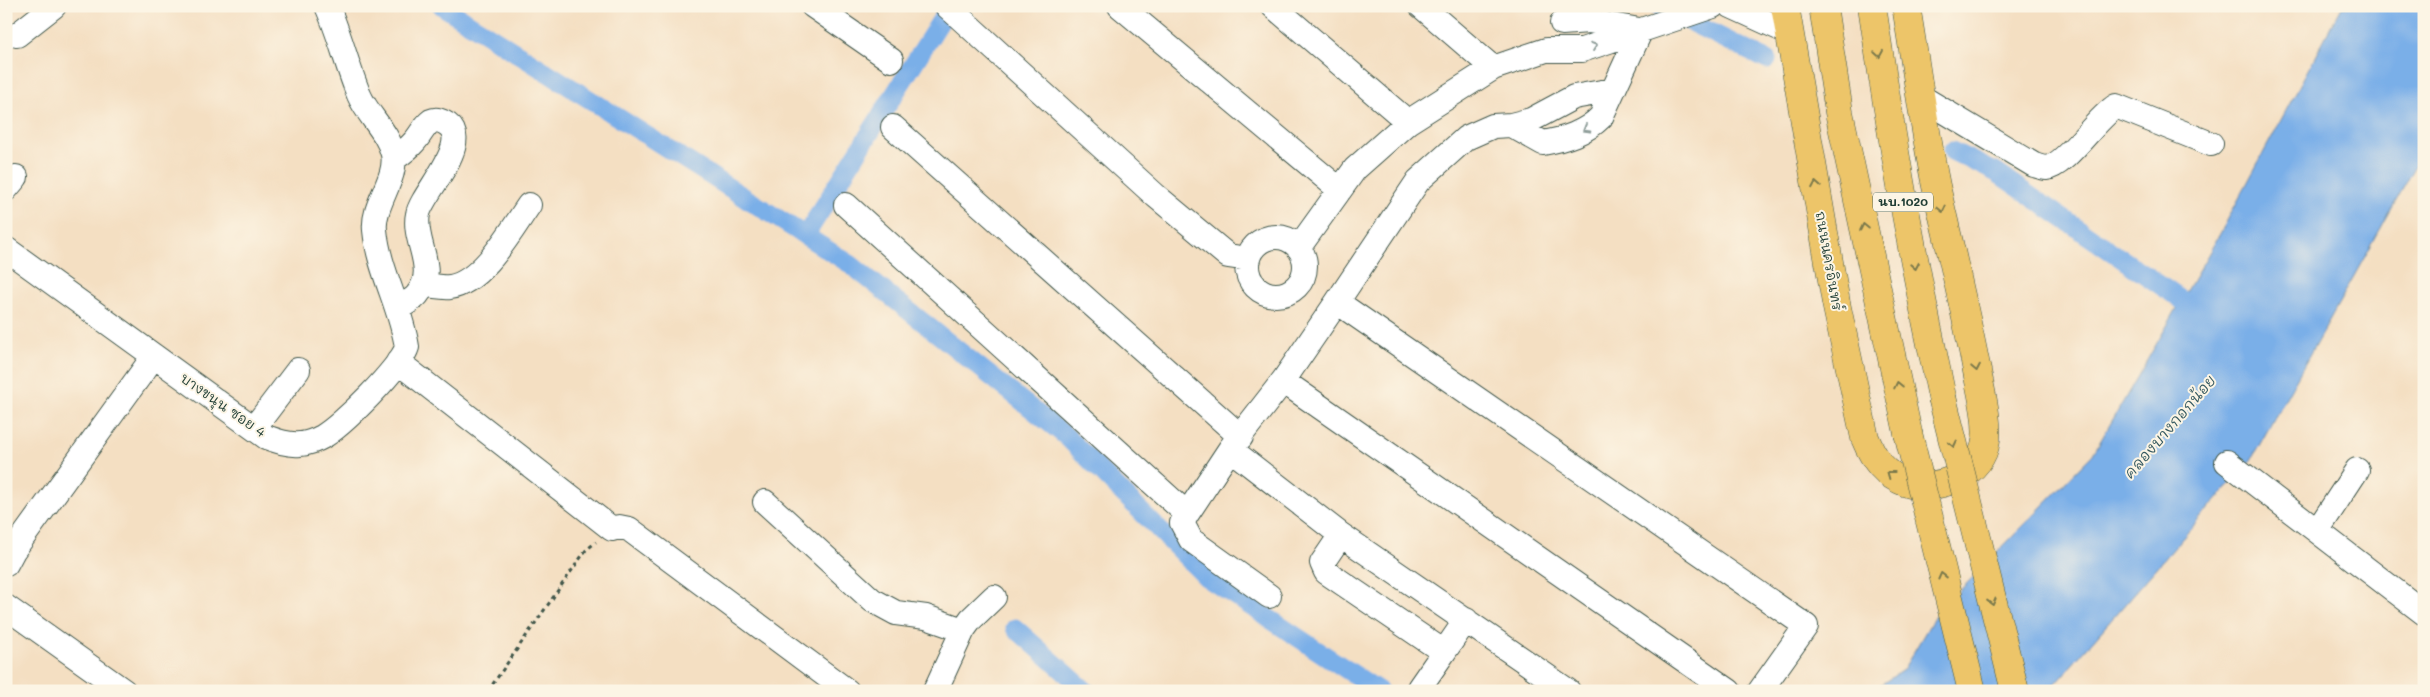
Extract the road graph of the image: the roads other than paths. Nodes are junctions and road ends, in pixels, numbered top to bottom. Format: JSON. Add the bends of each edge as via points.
{"nodes":[{"id":1,"x":54,"y":6,"type":"edge"},
{"id":2,"x":326,"y":6,"type":"edge"},
{"id":3,"x":813,"y":6,"type":"edge"},
{"id":4,"x":947,"y":6,"type":"edge"},
{"id":5,"x":1120,"y":6,"type":"edge"},
{"id":6,"x":1273,"y":6,"type":"edge"},
{"id":7,"x":1421,"y":6,"type":"edge"},
{"id":8,"x":1713,"y":6,"type":"edge"},
{"id":9,"x":1731,"y":6,"type":"edge"},
{"id":10,"x":1785,"y":6,"type":"edge"},
{"id":11,"x":1803,"y":6,"type":"edge"},
{"id":12,"x":1823,"y":6,"type":"edge"},
{"id":13,"x":1872,"y":6,"type":"edge"},
{"id":14,"x":1883,"y":6,"type":"edge"},
{"id":15,"x":1906,"y":6,"type":"edge"},
{"id":16,"x":1561,"y":14,"type":"edge"},
{"id":17,"x":1641,"y":30,"type":"junction"},
{"id":18,"x":1790,"y":33,"type":"junction"},
{"id":19,"x":17,"y":36,"type":"dead end"},
{"id":20,"x":1546,"y":50,"type":"junction"},
{"id":21,"x":892,"y":60,"type":"dead end"},
{"id":22,"x":1493,"y":68,"type":"junction"},
{"id":23,"x":1613,"y":90,"type":"junction"},
{"id":24,"x":1921,"y":98,"type":"junction"},
{"id":25,"x":1839,"y":112,"type":"junction"},
{"id":26,"x":1408,"y":122,"type":"junction"},
{"id":27,"x":1512,"y":125,"type":"junction"},
{"id":28,"x":893,"y":128,"type":"dead end"},
{"id":29,"x":2211,"y":144,"type":"dead end"},
{"id":30,"x":394,"y":159,"type":"junction"},
{"id":31,"x":1936,"y":184,"type":"junction"},
{"id":32,"x":1340,"y":190,"type":"junction"},
{"id":33,"x":529,"y":205,"type":"dead end"},
{"id":34,"x":846,"y":205,"type":"dead end"},
{"id":35,"x":1299,"y":247,"type":"junction"},
{"id":36,"x":6,"y":249,"type":"edge"},
{"id":37,"x":1248,"y":259,"type":"junction"},
{"id":38,"x":423,"y":285,"type":"junction"},
{"id":39,"x":395,"y":298,"type":"junction"},
{"id":40,"x":1337,"y":302,"type":"junction"},
{"id":41,"x":154,"y":356,"type":"junction"},
{"id":42,"x":398,"y":362,"type":"junction"},
{"id":43,"x":298,"y":370,"type":"dead end"},
{"id":44,"x":1283,"y":381,"type":"junction"},
{"id":45,"x":254,"y":428,"type":"junction"},
{"id":46,"x":1236,"y":443,"type":"junction"},
{"id":47,"x":2227,"y":462,"type":"dead end"},
{"id":48,"x":2357,"y":470,"type":"dead end"},
{"id":49,"x":765,"y":502,"type":"dead end"},
{"id":50,"x":1187,"y":514,"type":"junction"},
{"id":51,"x":2317,"y":530,"type":"junction"},
{"id":52,"x":1341,"y":534,"type":"junction"},
{"id":53,"x":6,"y":564,"type":"edge"},
{"id":54,"x":1269,"y":596,"type":"dead end"},
{"id":55,"x":994,"y":597,"type":"dead end"},
{"id":56,"x":6,"y":608,"type":"edge"},
{"id":57,"x":2424,"y":613,"type":"edge"},
{"id":58,"x":1466,"y":620,"type":"junction"},
{"id":59,"x":963,"y":630,"type":"junction"},
{"id":60,"x":1444,"y":652,"type":"junction"},
{"id":61,"x":124,"y":691,"type":"edge"},
{"id":62,"x":847,"y":691,"type":"edge"},
{"id":63,"x":935,"y":691,"type":"edge"},
{"id":64,"x":1423,"y":691,"type":"edge"},
{"id":65,"x":1568,"y":691,"type":"edge"},
{"id":66,"x":1729,"y":691,"type":"edge"},
{"id":67,"x":1760,"y":691,"type":"edge"},
{"id":68,"x":1972,"y":691,"type":"edge"},
{"id":69,"x":2015,"y":691,"type":"edge"}],
"edges":[{"from":1,"to":19,"type":"street"},
{"from":2,"to":30,"type":"street","via":[[360,96],[385,135]]},
{"from":3,"to":21,"type":"street"},
{"from":4,"to":37,"type":"street","via":[[1156,196],[1228,256]]},
{"from":5,"to":32,"type":"street"},
{"from":6,"to":26,"type":"street"},
{"from":7,"to":22,"type":"street"},
{"from":8,"to":17,"type":"street"},
{"from":9,"to":18,"type":"street"},
{"from":10,"to":18,"type":"main road","name":"ถนนนครอินทร์","number":"นบ.1020"},
{"from":11,"to":25,"type":"main road","via":[[1816,67]]},
{"from":12,"to":25,"type":"main road","number":"นบ.1020"},
{"from":13,"to":69,"type":"main road","number":"นบ.1020","one_way":true,"bridge":true,"via":[[1893,150],[1918,283],[1942,397]]},
{"from":14,"to":31,"type":"main road"},
{"from":15,"to":24,"type":"main road","name":"ถนนนครอินทร์","number":"นบ.1020"},
{"from":16,"to":17,"type":"street"},
{"from":16,"to":20,"type":"street"},
{"from":20,"to":17,"type":"street","one_way":true,"via":[[1582,50]]},
{"from":17,"to":23,"type":"street"},
{"from":31,"to":18,"type":"main road","name":"ถนนนครอินทร์","number":"นบ.1020","one_way":true,"via":[[1986,423],[1985,447],[1973,465],[1955,479],[1936,486],[1898,480],[1880,466],[1865,438],[1836,303]]},
{"from":20,"to":22,"type":"street"},
{"from":22,"to":26,"type":"street"},
{"from":23,"to":27,"type":"street","via":[[1574,97],[1531,120]]},
{"from":23,"to":27,"type":"street","one_way":true,"via":[[1601,117],[1592,126],[1569,137],[1543,143]]},
{"from":24,"to":29,"type":"street","via":[[2034,165],[2045,168],[2059,162],[2106,112],[2116,106]]},
{"from":24,"to":31,"type":"main road","name":"ถนนนครอินทร์","number":"นบ.1020"},
{"from":68,"to":25,"type":"main road","number":"นบ.1020","one_way":true,"bridge":true,"via":[[1908,433]]},
{"from":26,"to":32,"type":"street","via":[[1355,169]]},
{"from":27,"to":40,"type":"street","via":[[1493,126],[1466,138],[1418,181]]},
{"from":28,"to":46,"type":"street"},
{"from":30,"to":38,"type":"street","via":[[434,120],[450,128],[454,136],[446,166],[424,198],[418,213],[417,224],[425,255]]},
{"from":30,"to":39,"type":"street","name":"บางขนุน ซอย 4","via":[[377,211],[375,229]]},
{"from":32,"to":35,"type":"street"},
{"from":33,"to":38,"type":"street","via":[[477,273],[451,286]]},
{"from":34,"to":50,"type":"street"},
{"from":35,"to":37,"type":"street","via":[[1280,237],[1266,238],[1254,247]]},
{"from":35,"to":37,"type":"street","via":[[1305,259],[1305,272],[1300,284],[1277,296],[1264,293],[1254,284],[1248,273]]},
{"from":36,"to":41,"type":"street","name":"บางขนุน ซอย 4"},
{"from":38,"to":39,"type":"street","via":[[417,296]]},
{"from":39,"to":42,"type":"street","name":"บางขนุน ซอย 4","via":[[408,347]]},
{"from":40,"to":44,"type":"street"},
{"from":40,"to":67,"type":"street","via":[[1806,626]]},
{"from":41,"to":45,"type":"street","name":"บางขนุน ซอย 4"},
{"from":41,"to":53,"type":"street"},
{"from":42,"to":45,"type":"street","name":"บางขนุน ซอย 4","via":[[349,415],[322,438],[300,444],[285,443],[266,437]]},
{"from":42,"to":62,"type":"street","via":[[612,529],[628,529]]},
{"from":43,"to":45,"type":"street"},
{"from":44,"to":46,"type":"street"},
{"from":44,"to":66,"type":"street"},
{"from":46,"to":50,"type":"street"},
{"from":46,"to":52,"type":"street"},
{"from":47,"to":51,"type":"street"},
{"from":48,"to":51,"type":"street"},
{"from":49,"to":59,"type":"street","via":[[872,600],[896,613],[926,617]]},
{"from":50,"to":54,"type":"street","via":[[1182,523],[1191,540]]},
{"from":51,"to":57,"type":"street"},
{"from":52,"to":58,"type":"street"},
{"from":52,"to":60,"type":"street","via":[[1324,558],[1323,569]]},
{"from":55,"to":59,"type":"street"},
{"from":56,"to":61,"type":"street"},
{"from":58,"to":60,"type":"street"},
{"from":58,"to":65,"type":"street"},
{"from":59,"to":63,"type":"street"},
{"from":60,"to":64,"type":"street","via":[[1419,688]]}]}
